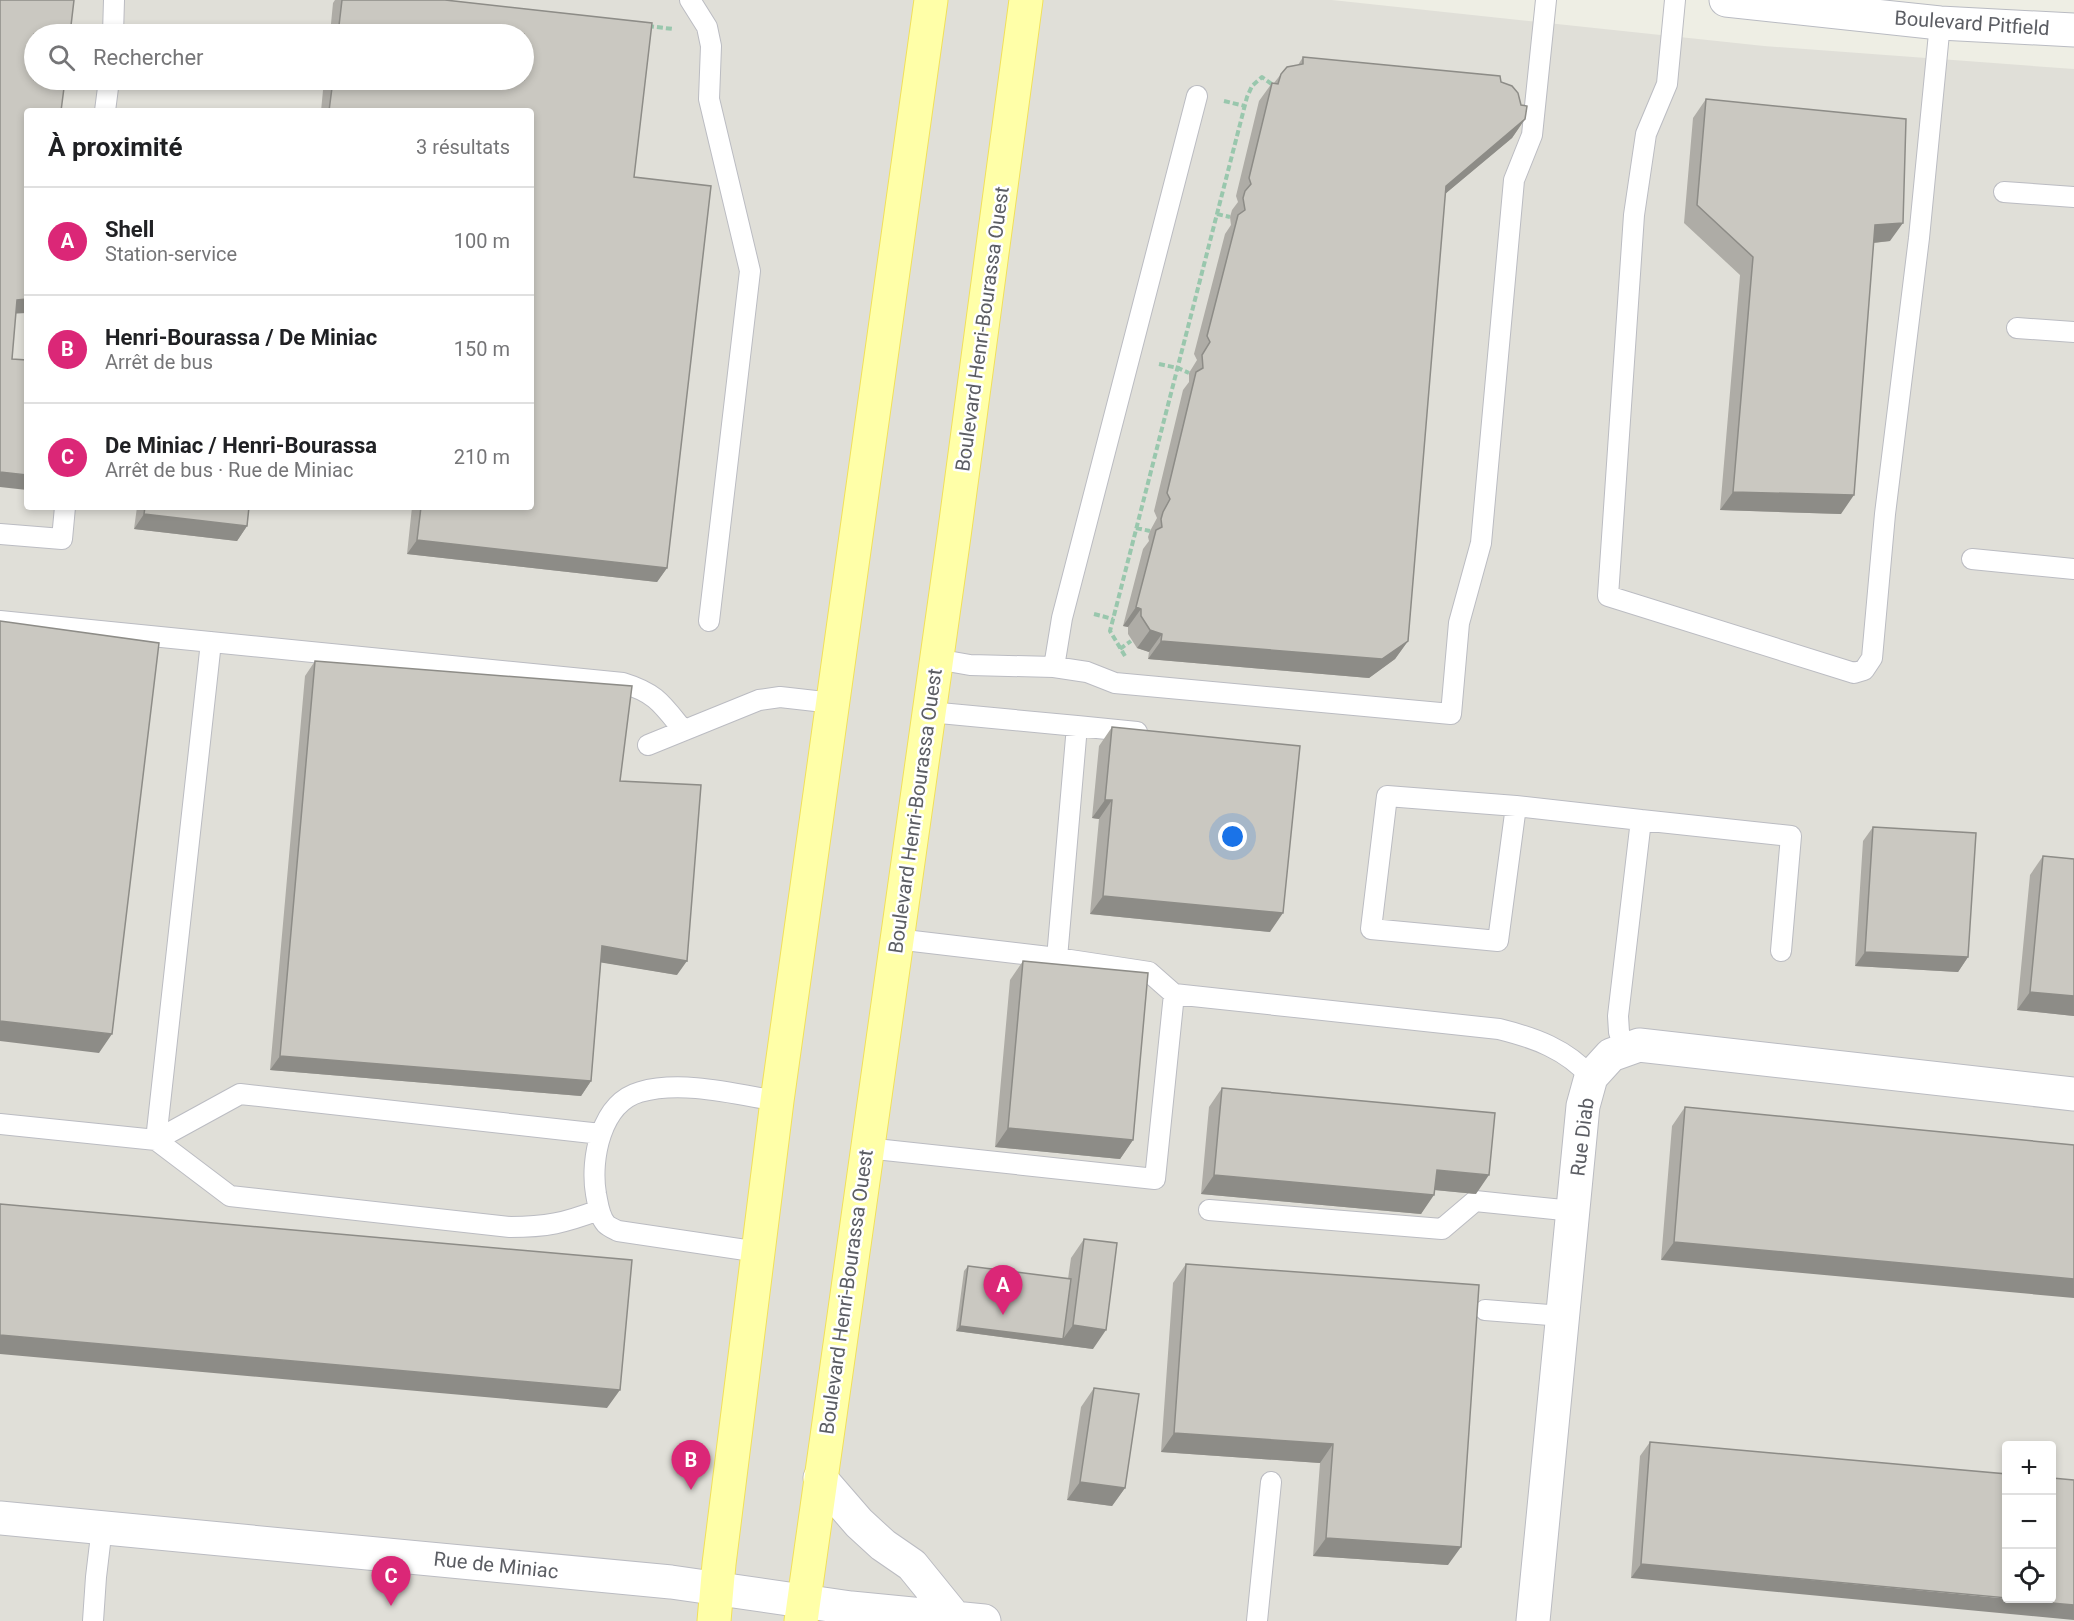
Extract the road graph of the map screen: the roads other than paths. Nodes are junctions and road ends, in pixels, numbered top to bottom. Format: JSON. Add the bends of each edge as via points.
{"nodes":[{"id":1,"x":114,"y":0,"type":"edge"},
{"id":2,"x":690,"y":0,"type":"edge"},
{"id":3,"x":1546,"y":0,"type":"edge"},
{"id":4,"x":1675,"y":0,"type":"edge"},
{"id":5,"x":1726,"y":0,"type":"edge"},
{"id":6,"x":930,"y":3,"type":"edge"},
{"id":7,"x":1025,"y":7,"type":"edge"},
{"id":8,"x":1941,"y":23,"type":"junction"},
{"id":9,"x":113,"y":24,"type":"edge"},
{"id":10,"x":2074,"y":30,"type":"edge"},
{"id":11,"x":108,"y":90,"type":"edge"},
{"id":12,"x":1197,"y":96,"type":"dead end"},
{"id":13,"x":105,"y":108,"type":"edge"},
{"id":14,"x":2004,"y":192,"type":"dead end"},
{"id":15,"x":2074,"y":197,"type":"edge"},
{"id":16,"x":2017,"y":328,"type":"dead end"},
{"id":17,"x":2074,"y":332,"type":"edge"},
{"id":18,"x":65,"y":510,"type":"edge"},
{"id":19,"x":0,"y":534,"type":"edge"},
{"id":20,"x":1972,"y":559,"type":"dead end"},
{"id":21,"x":2074,"y":569,"type":"edge"},
{"id":22,"x":0,"y":621,"type":"edge"},
{"id":23,"x":708,"y":621,"type":"dead end"},
{"id":24,"x":211,"y":642,"type":"junction"},
{"id":25,"x":936,"y":659,"type":"junction"},
{"id":26,"x":1054,"y":667,"type":"junction"},
{"id":27,"x":833,"y":703,"type":"junction"},
{"id":28,"x":929,"y":712,"type":"junction"},
{"id":29,"x":1077,"y":726,"type":"junction"},
{"id":30,"x":683,"y":730,"type":"junction"},
{"id":31,"x":1158,"y":734,"type":"edge"},
{"id":32,"x":648,"y":745,"type":"dead end"},
{"id":33,"x":1516,"y":806,"type":"junction"},
{"id":34,"x":1641,"y":820,"type":"junction"},
{"id":35,"x":896,"y":939,"type":"junction"},
{"id":36,"x":1781,"y":951,"type":"dead end"},
{"id":37,"x":1057,"y":958,"type":"junction"},
{"id":38,"x":1174,"y":994,"type":"junction"},
{"id":39,"x":1625,"y":1050,"type":"junction"},
{"id":40,"x":1591,"y":1077,"type":"junction"},
{"id":41,"x":2074,"y":1094,"type":"edge"},
{"id":42,"x":777,"y":1101,"type":"junction"},
{"id":43,"x":0,"y":1125,"type":"edge"},
{"id":44,"x":601,"y":1134,"type":"junction"},
{"id":45,"x":156,"y":1140,"type":"junction"},
{"id":46,"x":866,"y":1148,"type":"junction"},
{"id":47,"x":598,"y":1210,"type":"junction"},
{"id":48,"x":1209,"y":1210,"type":"dead end"},
{"id":49,"x":1573,"y":1211,"type":"junction"},
{"id":50,"x":759,"y":1252,"type":"junction"},
{"id":51,"x":1485,"y":1310,"type":"dead end"},
{"id":52,"x":1562,"y":1316,"type":"junction"},
{"id":53,"x":820,"y":1478,"type":"junction"},
{"id":54,"x":1271,"y":1482,"type":"dead end"},
{"id":55,"x":0,"y":1518,"type":"edge"},
{"id":56,"x":102,"y":1527,"type":"junction"},
{"id":57,"x":715,"y":1605,"type":"edge"},
{"id":58,"x":802,"y":1612,"type":"edge"},
{"id":59,"x":945,"y":1613,"type":"edge"},
{"id":60,"x":93,"y":1621,"type":"edge"},
{"id":61,"x":1257,"y":1621,"type":"edge"},
{"id":62,"x":1533,"y":1621,"type":"edge"}],
"edges":[{"from":1,"to":9,"type":"lane"},
{"from":2,"to":23,"type":"lane","via":[[707,27],[711,46],[709,99],[750,271]]},
{"from":3,"to":26,"type":"lane","via":[[1532,135],[1514,180],[1481,543],[1459,623],[1451,714],[1115,683],[1087,672]]},
{"from":4,"to":8,"type":"lane","via":[[1667,84],[1646,134],[1634,215],[1608,596],[1854,673],[1864,670],[1872,658]]},
{"from":5,"to":8,"type":"street","name":"Boulevard Pitfield"},
{"from":6,"to":27,"type":"main road"},
{"from":7,"to":25,"type":"main road","name":"Boulevard Henri-Bourassa Ouest"},
{"from":8,"to":10,"type":"street","name":"Boulevard Pitfield"},
{"from":11,"to":13,"type":"lane"},
{"from":12,"to":26,"type":"lane","via":[[1064,612]]},
{"from":14,"to":15,"type":"lane"},
{"from":16,"to":17,"type":"lane"},
{"from":18,"to":19,"type":"lane","via":[[62,539]]},
{"from":20,"to":21,"type":"lane"},
{"from":22,"to":24,"type":"lane"},
{"from":24,"to":30,"type":"lane","via":[[623,683],[643,689],[659,700]]},
{"from":24,"to":45,"type":"lane"},
{"from":25,"to":26,"type":"lane","via":[[981,666]]},
{"from":25,"to":28,"type":"main road","name":"Boulevard Henri-Bourassa Ouest"},
{"from":27,"to":30,"type":"lane","via":[[780,697],[759,700]]},
{"from":27,"to":42,"type":"main road"},
{"from":28,"to":29,"type":"lane"},
{"from":28,"to":35,"type":"main road","name":"Boulevard Henri-Bourassa Ouest"},
{"from":29,"to":31,"type":"lane"},
{"from":29,"to":37,"type":"lane"},
{"from":30,"to":32,"type":"lane"},
{"from":33,"to":33,"type":"lane","via":[[1387,796],[1371,929],[1498,941]]},
{"from":33,"to":34,"type":"lane"},
{"from":34,"to":36,"type":"lane","via":[[1791,836]]},
{"from":34,"to":39,"type":"lane","via":[[1618,1016]]},
{"from":35,"to":37,"type":"lane"},
{"from":35,"to":46,"type":"main road","name":"Boulevard Henri-Bourassa Ouest"},
{"from":37,"to":38,"type":"lane","via":[[1149,972]]},
{"from":38,"to":40,"type":"lane","via":[[1499,1029],[1557,1048]]},
{"from":38,"to":46,"type":"lane","via":[[1155,1179]]},
{"from":39,"to":40,"type":"street","name":"Rue Diab","via":[[1611,1055]]},
{"from":39,"to":41,"type":"street","name":"Rue Diab","via":[[1639,1045]]},
{"from":40,"to":49,"type":"street","name":"Rue Diab","via":[[1583,1106]]},
{"from":42,"to":44,"type":"lane","via":[[660,1087],[637,1093],[620,1104]]},
{"from":42,"to":50,"type":"main road"},
{"from":43,"to":45,"type":"lane"},
{"from":44,"to":45,"type":"lane","via":[[240,1094]]},
{"from":44,"to":47,"type":"lane","via":[[594,1184]]},
{"from":45,"to":47,"type":"lane","via":[[230,1196],[510,1227],[561,1224]]},
{"from":46,"to":53,"type":"main road","name":"Boulevard Henri-Bourassa Ouest"},
{"from":47,"to":50,"type":"lane","via":[[607,1225],[618,1231]]},
{"from":48,"to":49,"type":"lane","via":[[1442,1229],[1475,1201]]},
{"from":49,"to":52,"type":"street","name":"Rue Diab"},
{"from":50,"to":57,"type":"main road"},
{"from":51,"to":52,"type":"lane"},
{"from":52,"to":62,"type":"street","name":"Rue Diab"},
{"from":53,"to":58,"type":"main road","name":"Boulevard Henri-Bourassa Ouest"},
{"from":53,"to":59,"type":"street","name":"Rue de Miniac","via":[[859,1523],[912,1565]]},
{"from":54,"to":61,"type":"lane"},
{"from":55,"to":56,"type":"street","name":"Rue de Miniac"},
{"from":56,"to":57,"type":"street","name":"Rue de Miniac","via":[[671,1582]]},
{"from":56,"to":60,"type":"lane"},
{"from":57,"to":58,"type":"street","name":"Rue de Miniac"},
{"from":58,"to":59,"type":"street","name":"Rue de Miniac"}]}
